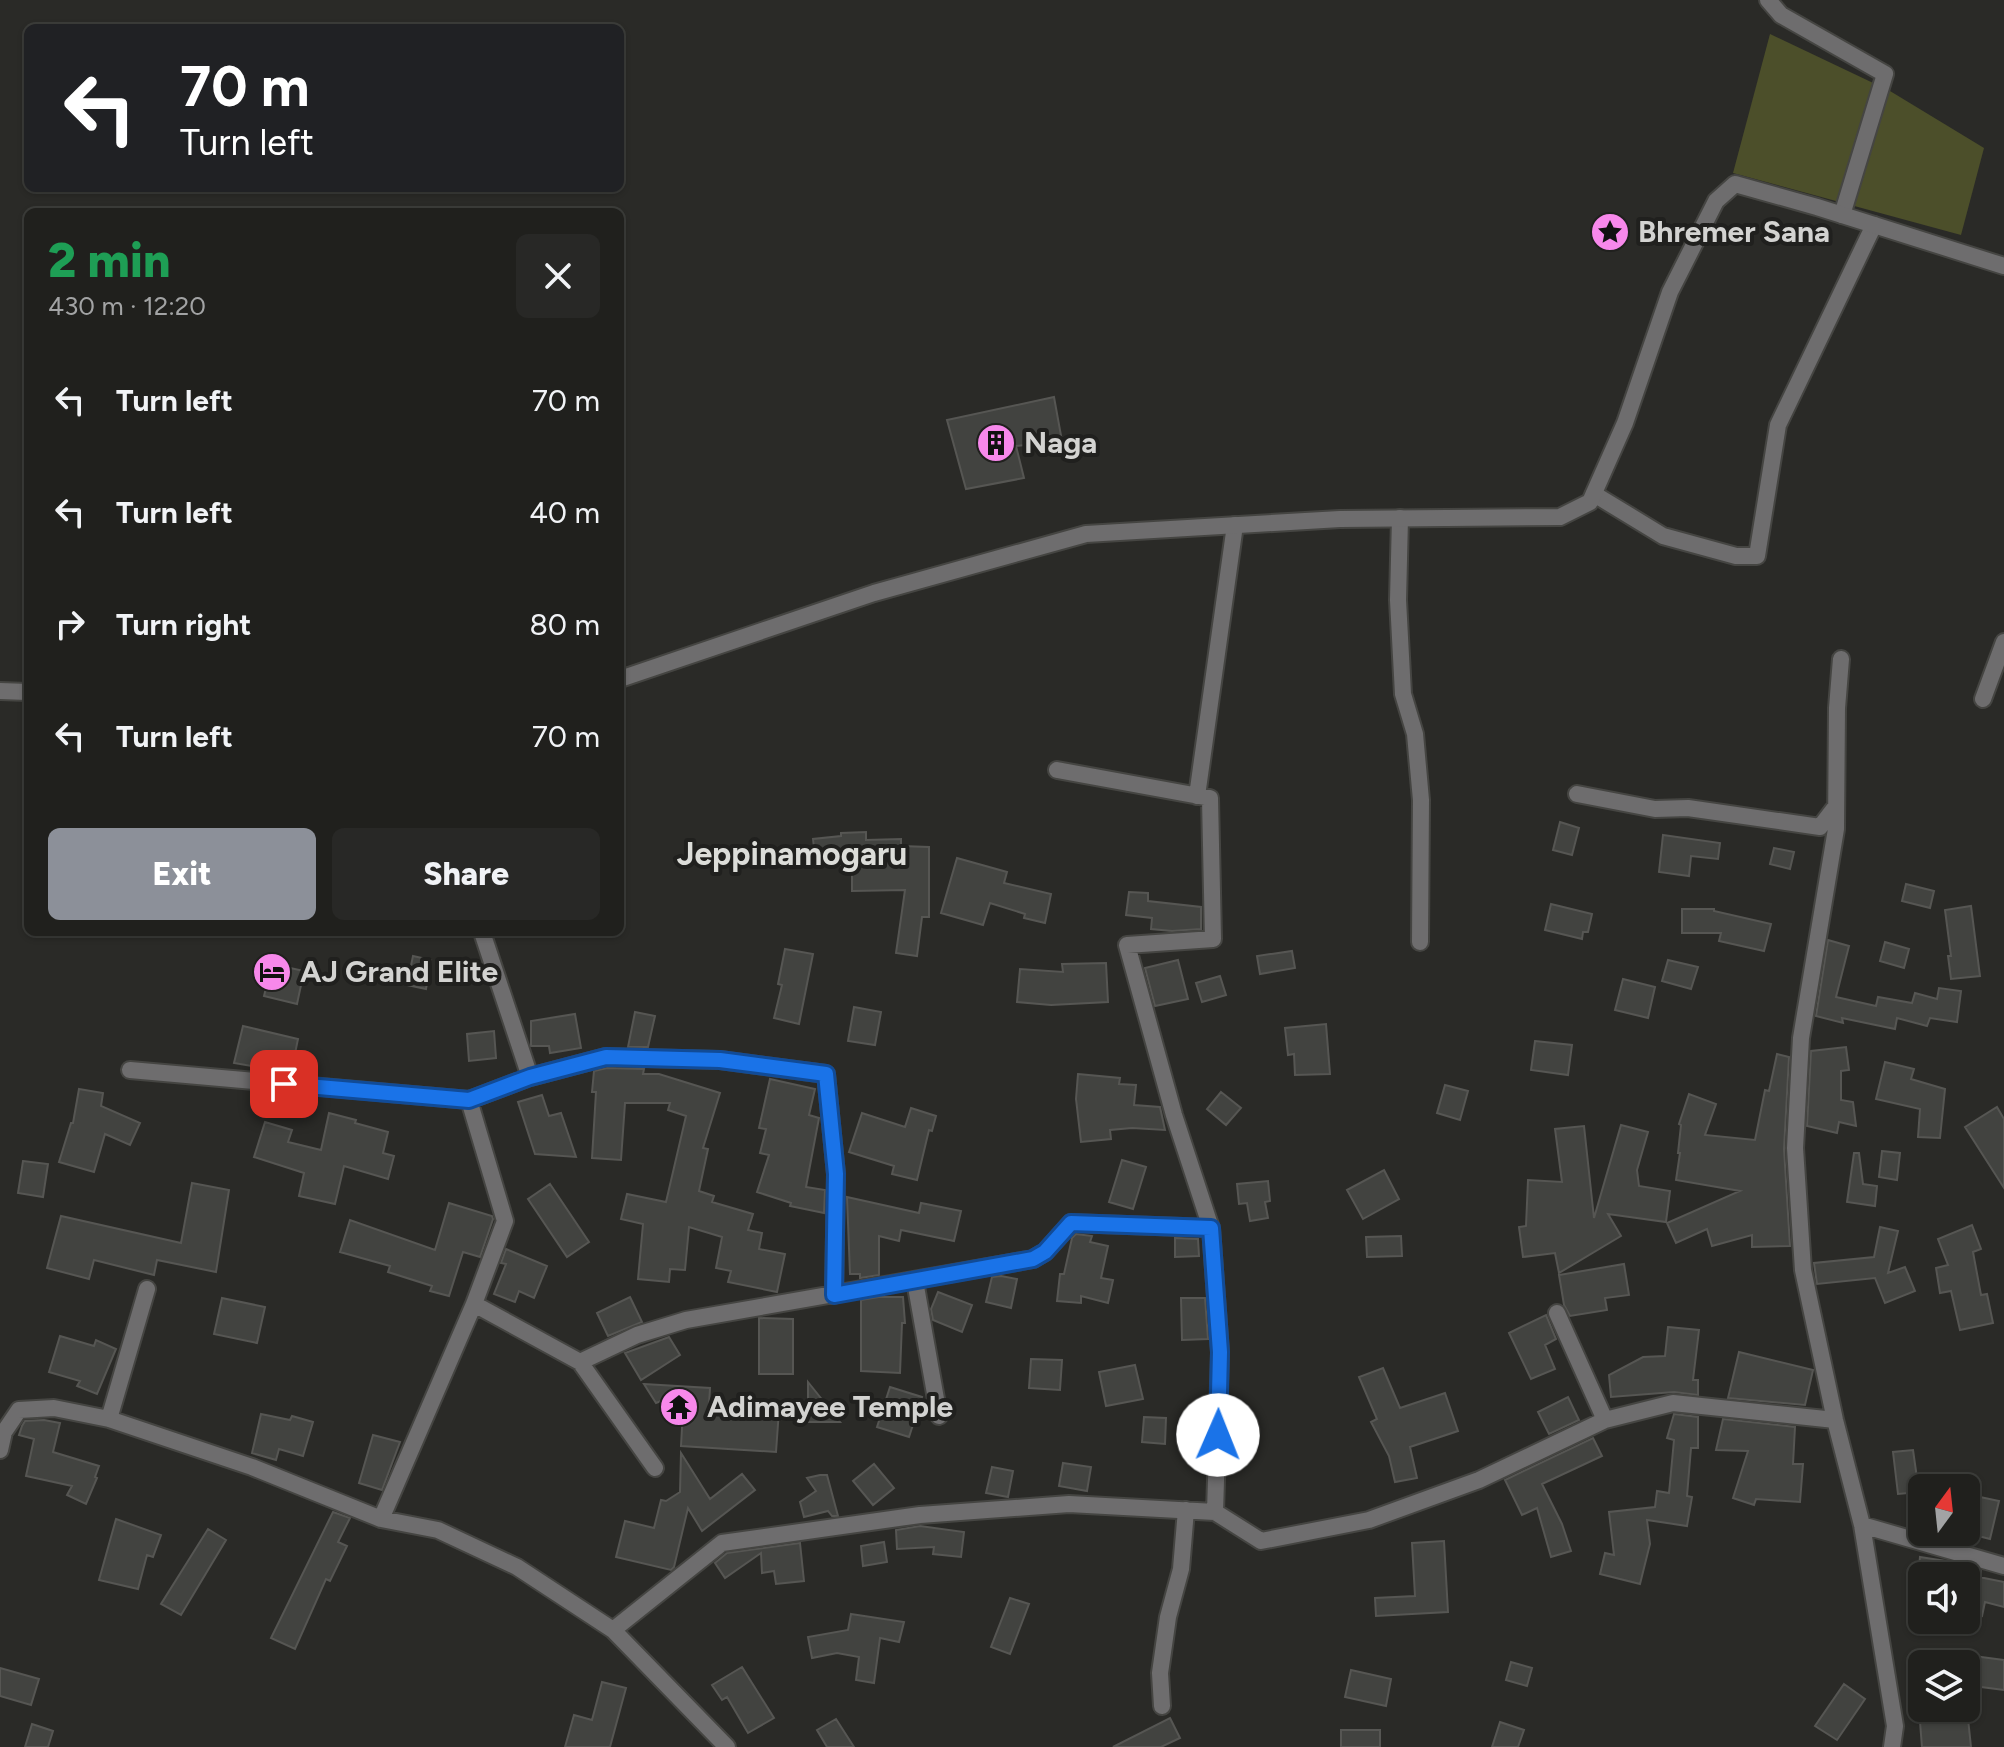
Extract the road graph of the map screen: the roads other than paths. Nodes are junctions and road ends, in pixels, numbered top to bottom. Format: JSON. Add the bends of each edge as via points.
{"nodes":[{"id":1,"x":1768,"y":0,"type":"edge"},
{"id":2,"x":1842,"y":215,"type":"junction"},
{"id":3,"x":1874,"y":225,"type":"junction"},
{"id":4,"x":2004,"y":266,"type":"edge"},
{"id":5,"x":1594,"y":494,"type":"junction"},
{"id":6,"x":1400,"y":518,"type":"junction"},
{"id":7,"x":1235,"y":525,"type":"junction"},
{"id":8,"x":2004,"y":642,"type":"edge"},
{"id":9,"x":1841,"y":659,"type":"dead end"},
{"id":10,"x":624,"y":678,"type":"edge"},
{"id":11,"x":0,"y":691,"type":"edge"},
{"id":12,"x":24,"y":692,"type":"edge"},
{"id":13,"x":1983,"y":699,"type":"dead end"},
{"id":14,"x":1057,"y":770,"type":"dead end"},
{"id":15,"x":1577,"y":794,"type":"dead end"},
{"id":16,"x":1197,"y":796,"type":"junction"},
{"id":17,"x":1836,"y":806,"type":"junction"},
{"id":18,"x":483,"y":936,"type":"edge"},
{"id":19,"x":1420,"y":942,"type":"dead end"},
{"id":20,"x":130,"y":1070,"type":"dead end"},
{"id":21,"x":530,"y":1077,"type":"junction"},
{"id":22,"x":469,"y":1100,"type":"junction"},
{"id":23,"x":1211,"y":1228,"type":"junction"},
{"id":24,"x":915,"y":1281,"type":"junction"},
{"id":25,"x":147,"y":1289,"type":"dead end"},
{"id":26,"x":834,"y":1295,"type":"junction"},
{"id":27,"x":474,"y":1304,"type":"junction"},
{"id":28,"x":1557,"y":1313,"type":"dead end"},
{"id":29,"x":580,"y":1362,"type":"junction"},
{"id":30,"x":939,"y":1416,"type":"dead end"},
{"id":31,"x":109,"y":1419,"type":"junction"},
{"id":32,"x":1605,"y":1420,"type":"junction"},
{"id":33,"x":1835,"y":1420,"type":"junction"},
{"id":34,"x":2,"y":1429,"type":"edge"},
{"id":35,"x":0,"y":1450,"type":"edge"},
{"id":36,"x":655,"y":1468,"type":"dead end"},
{"id":37,"x":1186,"y":1510,"type":"junction"},
{"id":38,"x":1215,"y":1512,"type":"junction"},
{"id":39,"x":381,"y":1519,"type":"junction"},
{"id":40,"x":1862,"y":1525,"type":"junction"},
{"id":41,"x":2004,"y":1566,"type":"edge"},
{"id":42,"x":613,"y":1630,"type":"junction"},
{"id":43,"x":1162,"y":1706,"type":"dead end"},
{"id":44,"x":727,"y":1747,"type":"edge"},
{"id":45,"x":1892,"y":1747,"type":"edge"}],
"edges":[{"from":1,"to":2,"type":"street","via":[[1781,15],[1885,74]]},
{"from":2,"to":3,"type":"street"},
{"from":2,"to":5,"type":"street","via":[[1735,184],[1716,201],[1670,292],[1625,423]]},
{"from":3,"to":4,"type":"street"},
{"from":3,"to":5,"type":"street","via":[[1778,425],[1757,556],[1736,556],[1663,536]]},
{"from":5,"to":6,"type":"street","via":[[1590,502],[1560,517]]},
{"from":6,"to":7,"type":"street"},
{"from":6,"to":19,"type":"street","via":[[1403,694],[1415,734],[1421,800]]},
{"from":7,"to":10,"type":"street","via":[[1086,534],[874,593]]},
{"from":7,"to":16,"type":"street"},
{"from":8,"to":13,"type":"street"},
{"from":9,"to":17,"type":"street"},
{"from":11,"to":12,"type":"street"},
{"from":14,"to":16,"type":"street"},
{"from":15,"to":17,"type":"street","via":[[1655,809],[1688,808],[1820,827]]},
{"from":16,"to":23,"type":"street","via":[[1210,798],[1213,939],[1127,945]]},
{"from":17,"to":33,"type":"street","via":[[1801,1038],[1795,1148],[1803,1270]]},
{"from":18,"to":21,"type":"street"},
{"from":20,"to":22,"type":"street"},
{"from":21,"to":22,"type":"street"},
{"from":21,"to":26,"type":"street","via":[[606,1057],[720,1060],[826,1074],[836,1174]]},
{"from":22,"to":27,"type":"street","via":[[505,1221]]},
{"from":23,"to":24,"type":"street","via":[[1071,1223],[1033,1259]]},
{"from":23,"to":38,"type":"street","via":[[1220,1352]]},
{"from":24,"to":26,"type":"street"},
{"from":24,"to":30,"type":"street"},
{"from":25,"to":31,"type":"street"},
{"from":26,"to":29,"type":"street","via":[[686,1320],[637,1335]]},
{"from":27,"to":29,"type":"street"},
{"from":27,"to":39,"type":"street"},
{"from":28,"to":32,"type":"street"},
{"from":29,"to":36,"type":"street"},
{"from":31,"to":34,"type":"street","via":[[54,1408],[19,1410]]},
{"from":31,"to":39,"type":"street","via":[[252,1467]]},
{"from":32,"to":33,"type":"street","via":[[1673,1403]]},
{"from":32,"to":38,"type":"street","via":[[1479,1480],[1369,1520],[1261,1541]]},
{"from":33,"to":40,"type":"street"},
{"from":34,"to":35,"type":"street"},
{"from":37,"to":38,"type":"street"},
{"from":37,"to":42,"type":"street","via":[[1069,1504],[935,1513],[722,1543]]},
{"from":37,"to":43,"type":"street","via":[[1181,1569],[1160,1673]]},
{"from":39,"to":42,"type":"street","via":[[438,1530],[517,1567]]},
{"from":40,"to":41,"type":"street"},
{"from":40,"to":45,"type":"street","via":[[1895,1726]]},
{"from":42,"to":44,"type":"street"}]}
